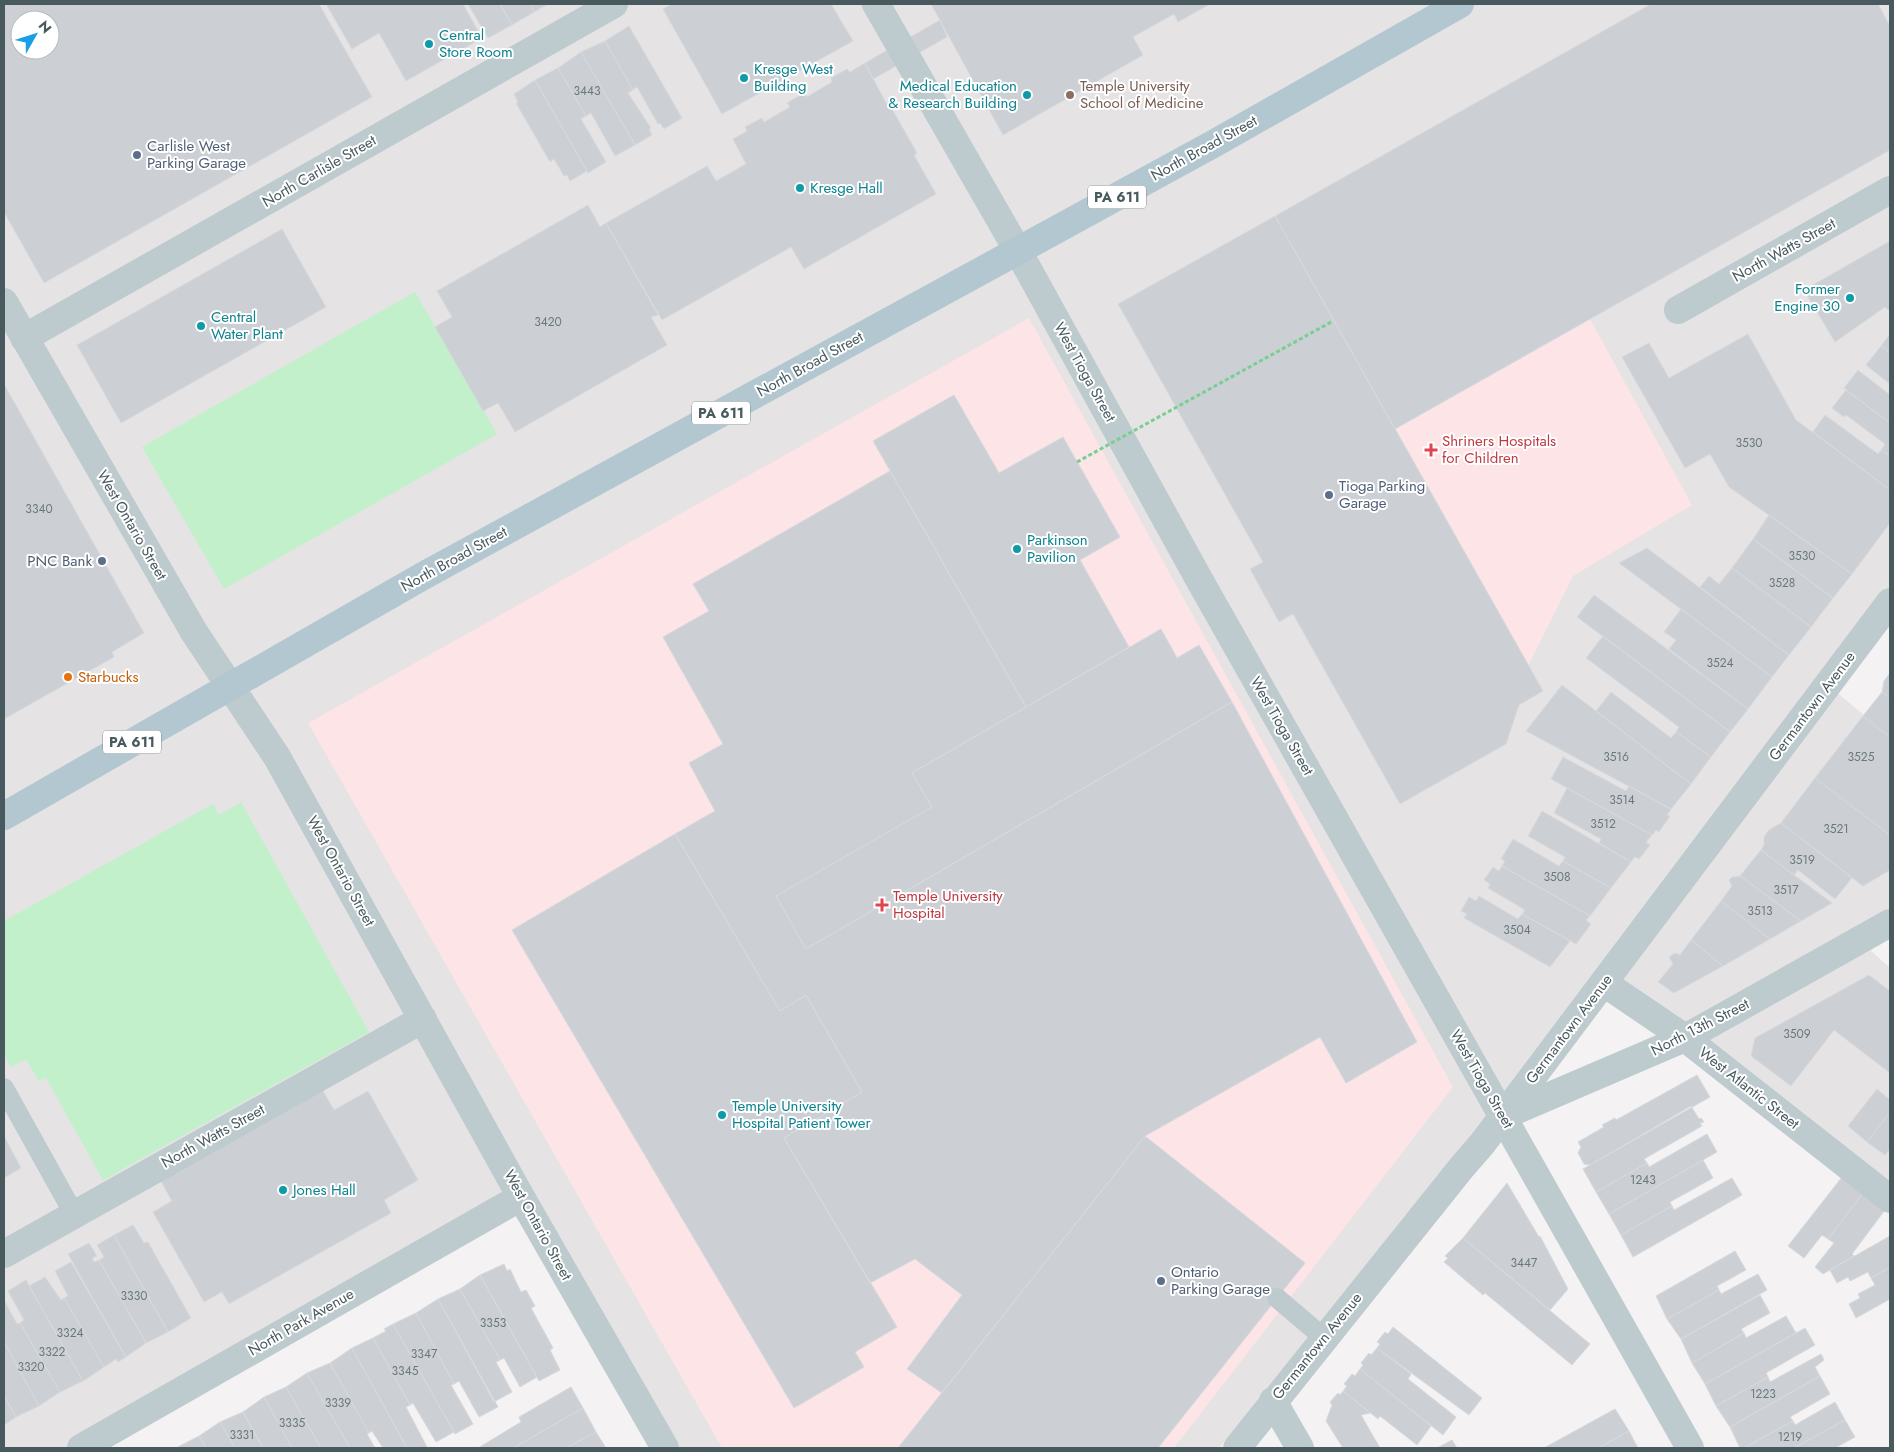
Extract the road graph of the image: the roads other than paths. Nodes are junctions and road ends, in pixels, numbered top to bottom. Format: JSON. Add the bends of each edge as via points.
{"nodes":[{"id":1,"x":614,"y":4,"type":"edge"},
{"id":2,"x":876,"y":4,"type":"edge"},
{"id":3,"x":1460,"y":4,"type":"edge"},
{"id":4,"x":1890,"y":190,"type":"edge"},
{"id":5,"x":1018,"y":250,"type":"junction"},
{"id":6,"x":4,"y":302,"type":"edge"},
{"id":7,"x":1678,"y":310,"type":"dead end"},
{"id":8,"x":24,"y":338,"type":"junction"},
{"id":9,"x":1890,"y":602,"type":"edge"},
{"id":10,"x":230,"y":687,"type":"junction"},
{"id":11,"x":4,"y":816,"type":"edge"},
{"id":12,"x":1890,"y":923,"type":"edge"},
{"id":13,"x":1604,"y":983,"type":"junction"},
{"id":14,"x":423,"y":1019,"type":"junction"},
{"id":15,"x":1686,"y":1038,"type":"junction"},
{"id":16,"x":4,"y":1088,"type":"edge"},
{"id":17,"x":1503,"y":1116,"type":"junction"},
{"id":18,"x":521,"y":1197,"type":"junction"},
{"id":19,"x":1890,"y":1199,"type":"edge"},
{"id":20,"x":74,"y":1214,"type":"junction"},
{"id":21,"x":4,"y":1254,"type":"edge"},
{"id":22,"x":1277,"y":1298,"type":"dead end"},
{"id":23,"x":1324,"y":1338,"type":"junction"},
{"id":24,"x":1273,"y":1401,"type":"junction"},
{"id":25,"x":82,"y":1448,"type":"edge"},
{"id":26,"x":665,"y":1448,"type":"edge"},
{"id":27,"x":1237,"y":1448,"type":"edge"},
{"id":28,"x":1300,"y":1448,"type":"edge"},
{"id":29,"x":1690,"y":1448,"type":"edge"}],
"edges":[{"from":1,"to":8,"type":"street","name":"North Carlisle Street"},
{"from":2,"to":5,"type":"street","name":"West Tioga Street"},
{"from":3,"to":5,"type":"main road","name":"North Broad Street","number":"PA 611"},
{"from":4,"to":7,"type":"street","name":"North Watts Street"},
{"from":5,"to":10,"type":"main road","name":"North Broad Street","number":"PA 611","via":[[423,576]]},
{"from":5,"to":17,"type":"street","name":"West Tioga Street","via":[[1200,581]]},
{"from":6,"to":8,"type":"street","name":"West Ontario Street"},
{"from":8,"to":10,"type":"street","name":"West Ontario Street","via":[[194,632]]},
{"from":9,"to":13,"type":"street","name":"Germantown Avenue"},
{"from":10,"to":11,"type":"main road","name":"North Broad Street","number":"PA 611"},
{"from":10,"to":14,"type":"street","name":"West Ontario Street","via":[[277,757]]},
{"from":12,"to":15,"type":"street","name":"North 13th Street"},
{"from":13,"to":15,"type":"street","name":"West Atlantic Street"},
{"from":13,"to":17,"type":"street","name":"Germantown Avenue"},
{"from":14,"to":18,"type":"street","name":"West Ontario Street"},
{"from":14,"to":20,"type":"street","name":"North Watts Street"},
{"from":15,"to":17,"type":"street","name":"North 13th Street"},
{"from":15,"to":19,"type":"street","name":"West Atlantic Street"},
{"from":16,"to":20,"type":"lane"},
{"from":17,"to":23,"type":"street","name":"Germantown Avenue"},
{"from":17,"to":29,"type":"street","name":"West Tioga Street"},
{"from":18,"to":25,"type":"street","name":"North Park Avenue"},
{"from":18,"to":26,"type":"street","name":"West Ontario Street"},
{"from":20,"to":21,"type":"street","name":"North Watts Street"},
{"from":22,"to":23,"type":"lane"},
{"from":23,"to":24,"type":"street","name":"Germantown Avenue"},
{"from":24,"to":27,"type":"street","name":"Germantown Avenue"},
{"from":24,"to":28,"type":"street"}]}
